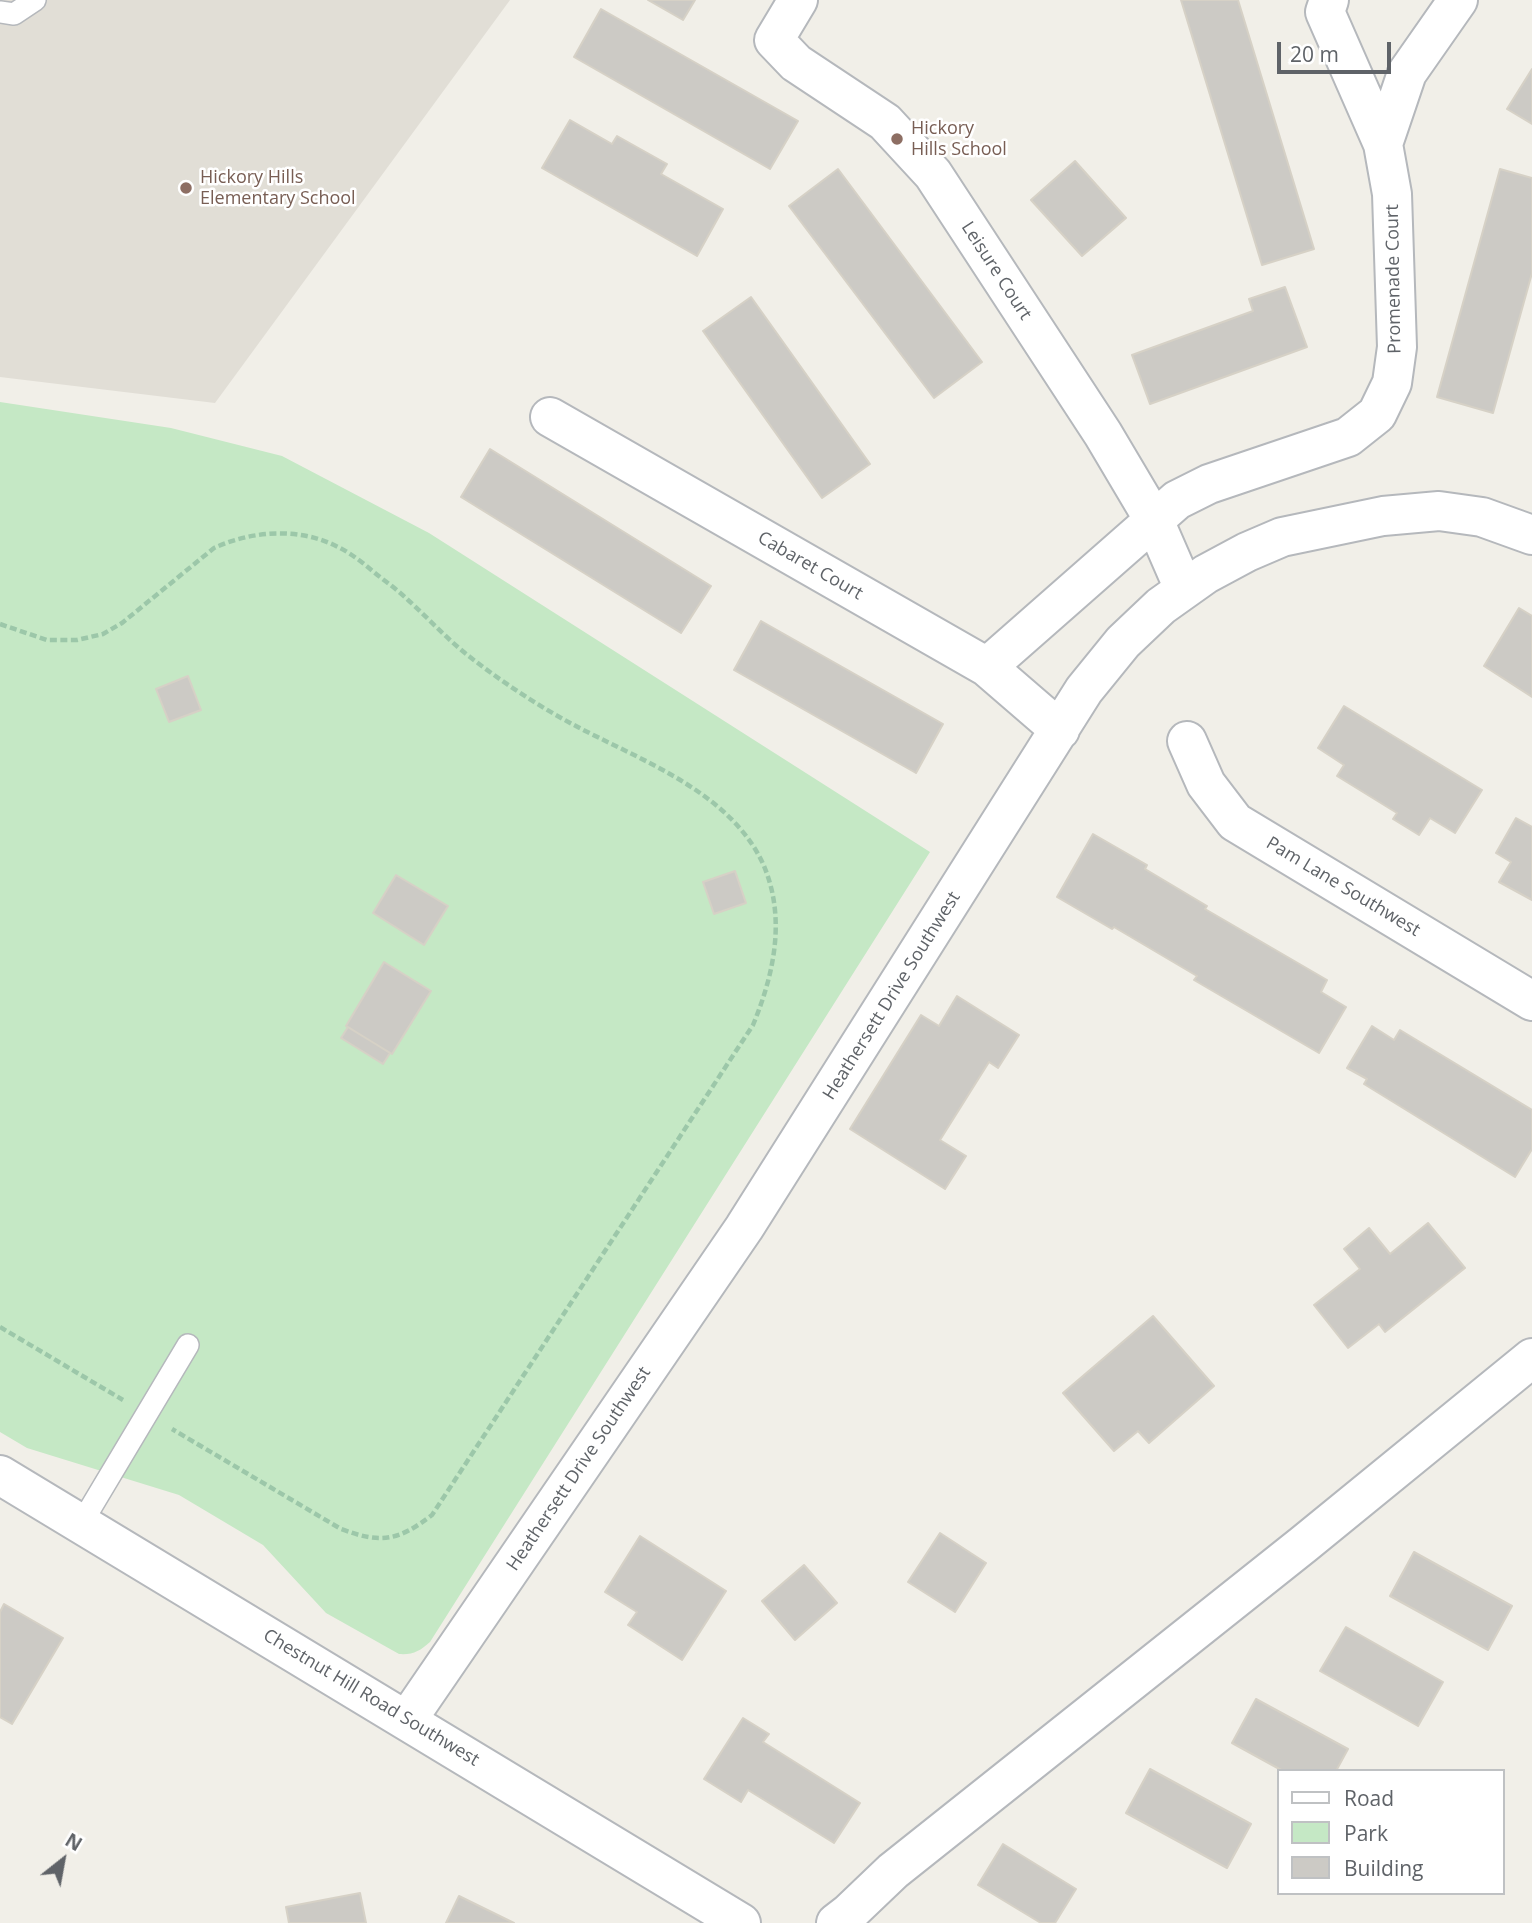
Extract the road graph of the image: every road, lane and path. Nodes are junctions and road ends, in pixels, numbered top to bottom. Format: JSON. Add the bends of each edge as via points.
{"nodes":[{"id":1,"x":35,"y":0,"type":"edge"},
{"id":2,"x":798,"y":0,"type":"edge"},
{"id":3,"x":1329,"y":0,"type":"edge"},
{"id":4,"x":1458,"y":0,"type":"edge"},
{"id":5,"x":0,"y":12,"type":"edge"},
{"id":6,"x":1383,"y":144,"type":"junction"},
{"id":7,"x":550,"y":417,"type":"dead end"},
{"id":8,"x":1154,"y":520,"type":"junction"},
{"id":9,"x":1532,"y":535,"type":"edge"},
{"id":10,"x":1184,"y":589,"type":"junction"},
{"id":11,"x":0,"y":624,"type":"edge"},
{"id":12,"x":987,"y":667,"type":"junction"},
{"id":13,"x":1060,"y":730,"type":"junction"},
{"id":14,"x":1187,"y":741,"type":"dead end"},
{"id":15,"x":1532,"y":1001,"type":"edge"},
{"id":16,"x":0,"y":1327,"type":"edge"},
{"id":17,"x":188,"y":1345,"type":"dead end"},
{"id":18,"x":1532,"y":1358,"type":"edge"},
{"id":19,"x":125,"y":1401,"type":"dead end"},
{"id":20,"x":168,"y":1427,"type":"dead end"},
{"id":21,"x":0,"y":1475,"type":"edge"},
{"id":22,"x":81,"y":1524,"type":"junction"},
{"id":23,"x":407,"y":1720,"type":"junction"},
{"id":24,"x":843,"y":1920,"type":"edge"},
{"id":25,"x":741,"y":1923,"type":"edge"}],
"edges":[{"from":1,"to":5,"type":"lane","via":[[14,14]]},
{"from":2,"to":8,"type":"street","name":"Leisure Court","via":[[775,40],[796,63],[885,122],[933,174]]},
{"from":3,"to":6,"type":"street","name":"Promenade Court","via":[[1325,12]]},
{"from":4,"to":6,"type":"street","name":"Promenade Court","via":[[1407,72]]},
{"from":6,"to":8,"type":"street","name":"Promenade Court","via":[[1392,194],[1397,347],[1392,383],[1377,414],[1348,437],[1209,484],[1177,500]]},
{"from":7,"to":12,"type":"street","name":"Cabaret Court"},
{"from":8,"to":10,"type":"street","name":"Leisure Court"},
{"from":8,"to":12,"type":"street"},
{"from":9,"to":10,"type":"street","name":"Heathersett Drive Southwest","via":[[1482,517],[1439,511],[1383,516],[1282,537],[1216,568]]},
{"from":10,"to":13,"type":"street","name":"Heathersett Drive Southwest","via":[[1123,642],[1084,690]]},
{"from":11,"to":20,"type":"path","via":[[47,640],[103,634],[214,548],[231,540],[293,533],[335,545],[357,558],[469,657],[517,691],[713,803],[751,845],[771,891],[776,916],[772,974],[753,1025],[432,1515],[412,1530],[390,1538],[364,1538],[341,1529]]},
{"from":12,"to":13,"type":"street","name":"Cabaret Court"},
{"from":13,"to":23,"type":"street","name":"Heathersett Drive Southwest","via":[[744,1228]]},
{"from":14,"to":15,"type":"street","name":"Pam Lane Southwest","via":[[1206,784],[1235,822]]},
{"from":16,"to":19,"type":"path"},
{"from":17,"to":22,"type":"lane"},
{"from":18,"to":24,"type":"street","via":[[893,1871]]},
{"from":21,"to":22,"type":"street","name":"Chestnut Hill Road Southwest"},
{"from":22,"to":23,"type":"street","name":"Chestnut Hill Road Southwest"},
{"from":23,"to":25,"type":"street","name":"Chestnut Hill Road Southwest"}]}
